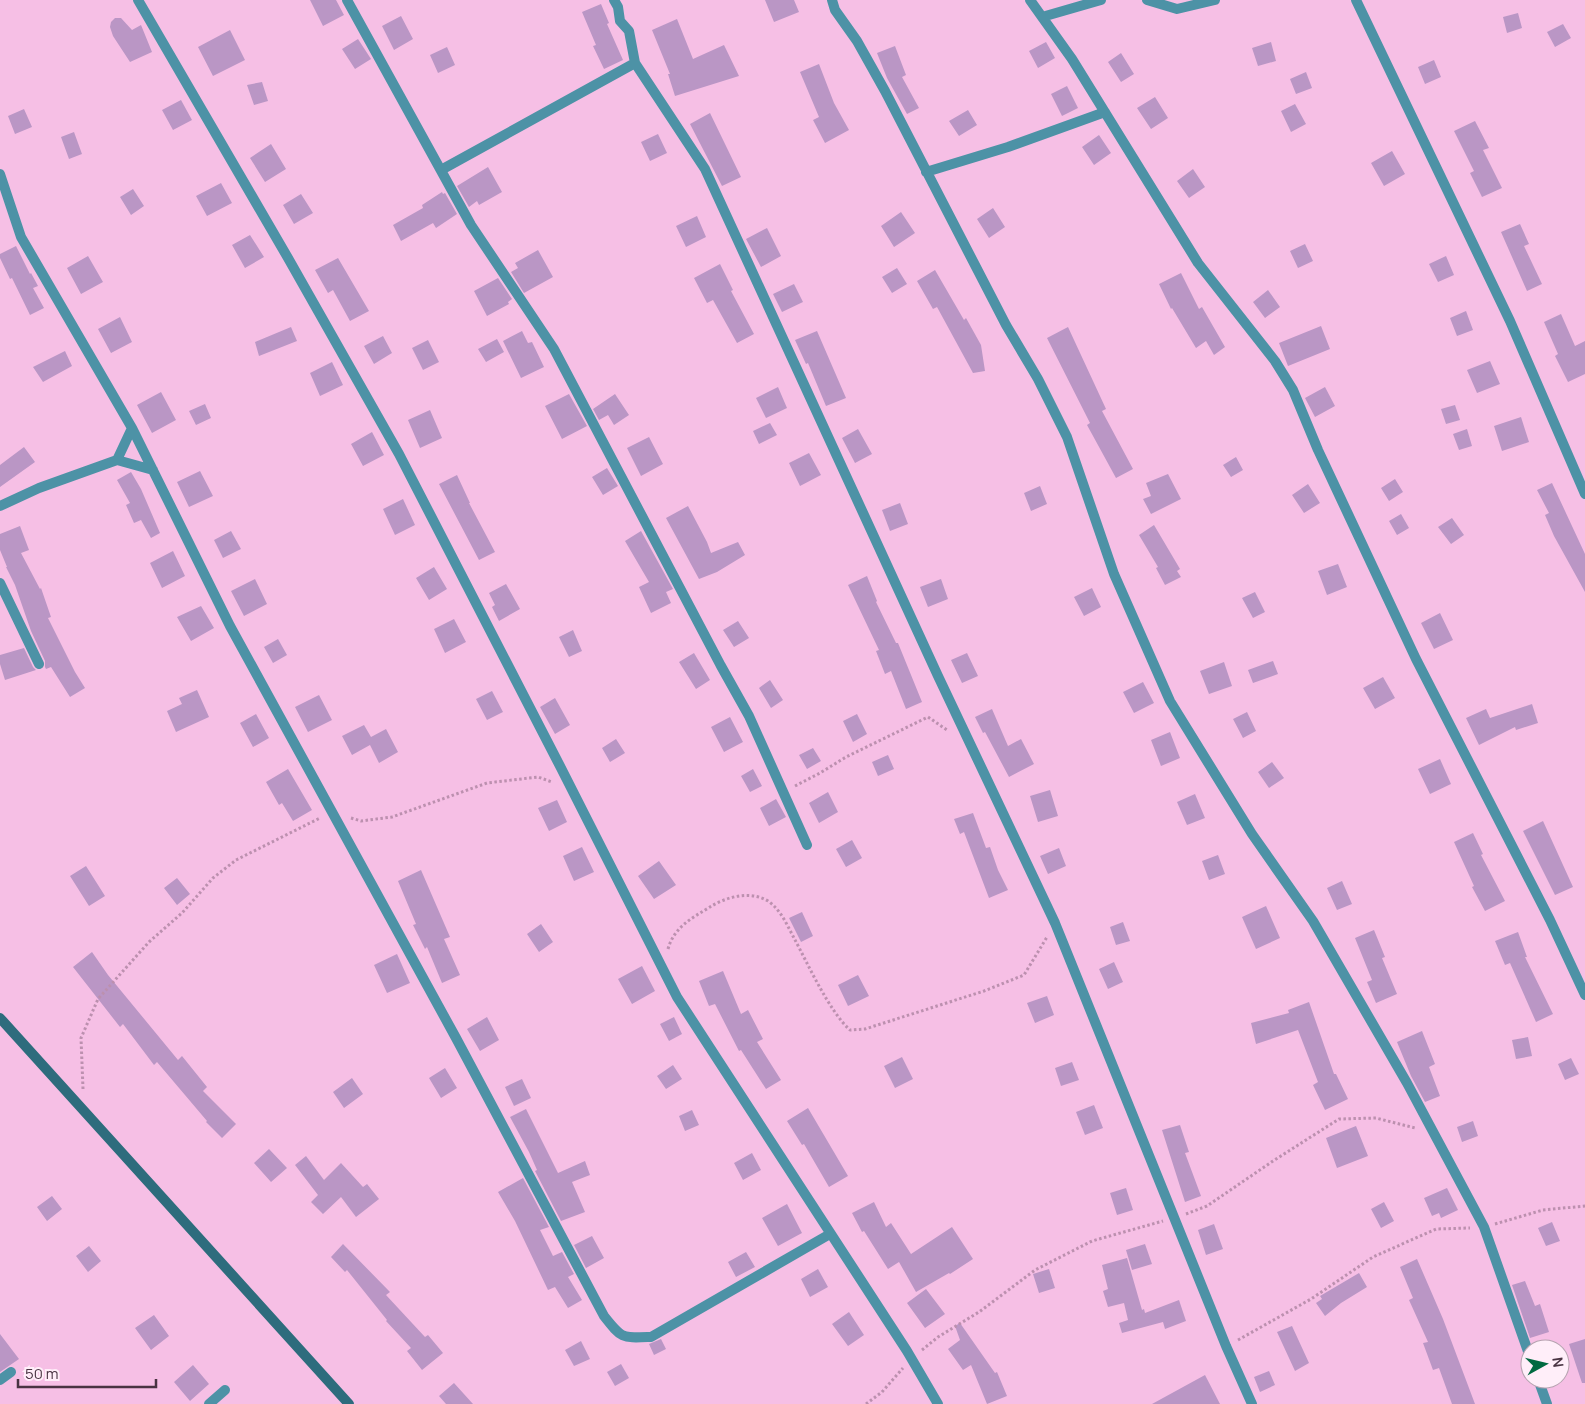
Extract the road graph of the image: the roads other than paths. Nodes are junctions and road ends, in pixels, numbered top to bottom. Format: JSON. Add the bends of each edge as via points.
{"nodes":[{"id":1,"x":138,"y":0,"type":"edge"},
{"id":2,"x":347,"y":0,"type":"edge"},
{"id":3,"x":614,"y":0,"type":"edge"},
{"id":4,"x":832,"y":0,"type":"edge"},
{"id":5,"x":1030,"y":0,"type":"edge"},
{"id":6,"x":1101,"y":0,"type":"edge"},
{"id":7,"x":1147,"y":0,"type":"edge"},
{"id":8,"x":1215,"y":0,"type":"edge"},
{"id":9,"x":1356,"y":0,"type":"edge"},
{"id":10,"x":1042,"y":17,"type":"junction"},
{"id":11,"x":635,"y":63,"type":"junction"},
{"id":12,"x":1105,"y":112,"type":"junction"},
{"id":13,"x":441,"y":170,"type":"junction"},
{"id":14,"x":926,"y":172,"type":"junction"},
{"id":15,"x":0,"y":174,"type":"edge"},
{"id":16,"x":132,"y":428,"type":"junction"},
{"id":17,"x":117,"y":460,"type":"junction"},
{"id":18,"x":153,"y":470,"type":"junction"},
{"id":19,"x":1585,"y":494,"type":"edge"},
{"id":20,"x":0,"y":506,"type":"edge"},
{"id":21,"x":0,"y":584,"type":"edge"},
{"id":22,"x":39,"y":664,"type":"dead end"},
{"id":23,"x":807,"y":845,"type":"dead end"},
{"id":24,"x":1585,"y":995,"type":"edge"},
{"id":25,"x":0,"y":1018,"type":"edge"},
{"id":26,"x":830,"y":1234,"type":"junction"},
{"id":27,"x":1524,"y":1339,"type":"edge"},
{"id":28,"x":10,"y":1372,"type":"dead end"},
{"id":29,"x":0,"y":1380,"type":"edge"},
{"id":30,"x":1542,"y":1389,"type":"edge"},
{"id":31,"x":225,"y":1390,"type":"dead end"},
{"id":32,"x":209,"y":1404,"type":"edge"},
{"id":33,"x":349,"y":1404,"type":"edge"},
{"id":34,"x":938,"y":1404,"type":"edge"},
{"id":35,"x":1252,"y":1404,"type":"edge"},
{"id":36,"x":1547,"y":1404,"type":"edge"}],
"edges":[{"from":1,"to":26,"type":"street","via":[[399,454],[676,997]]},
{"from":2,"to":13,"type":"street"},
{"from":3,"to":11,"type":"street","via":[[620,21],[629,31]]},
{"from":4,"to":14,"type":"street","via":[[885,91]]},
{"from":5,"to":10,"type":"street"},
{"from":6,"to":10,"type":"street"},
{"from":7,"to":8,"type":"street","via":[[1177,9]]},
{"from":9,"to":19,"type":"street","via":[[1510,321]]},
{"from":10,"to":12,"type":"street"},
{"from":11,"to":13,"type":"street"},
{"from":11,"to":35,"type":"street","via":[[705,169],[1055,923]]},
{"from":12,"to":14,"type":"street"},
{"from":12,"to":24,"type":"street","via":[[1198,263],[1275,361],[1293,390],[1416,659]]},
{"from":13,"to":23,"type":"street","via":[[471,225],[554,349],[749,716]]},
{"from":14,"to":27,"type":"street","via":[[1067,437],[1114,574],[1170,701],[1252,834],[1312,921],[1407,1082],[1484,1227]]},
{"from":15,"to":16,"type":"street","via":[[21,237]]},
{"from":16,"to":17,"type":"street"},
{"from":16,"to":18,"type":"street"},
{"from":17,"to":18,"type":"street"},
{"from":17,"to":20,"type":"street"},
{"from":18,"to":26,"type":"street","via":[[230,626],[604,1316],[618,1334],[630,1338],[651,1338]]},
{"from":21,"to":22,"type":"street"},
{"from":25,"to":33,"type":"main road"},
{"from":26,"to":34,"type":"street"},
{"from":28,"to":29,"type":"street"},
{"from":30,"to":36,"type":"street"},
{"from":31,"to":32,"type":"street"}]}
